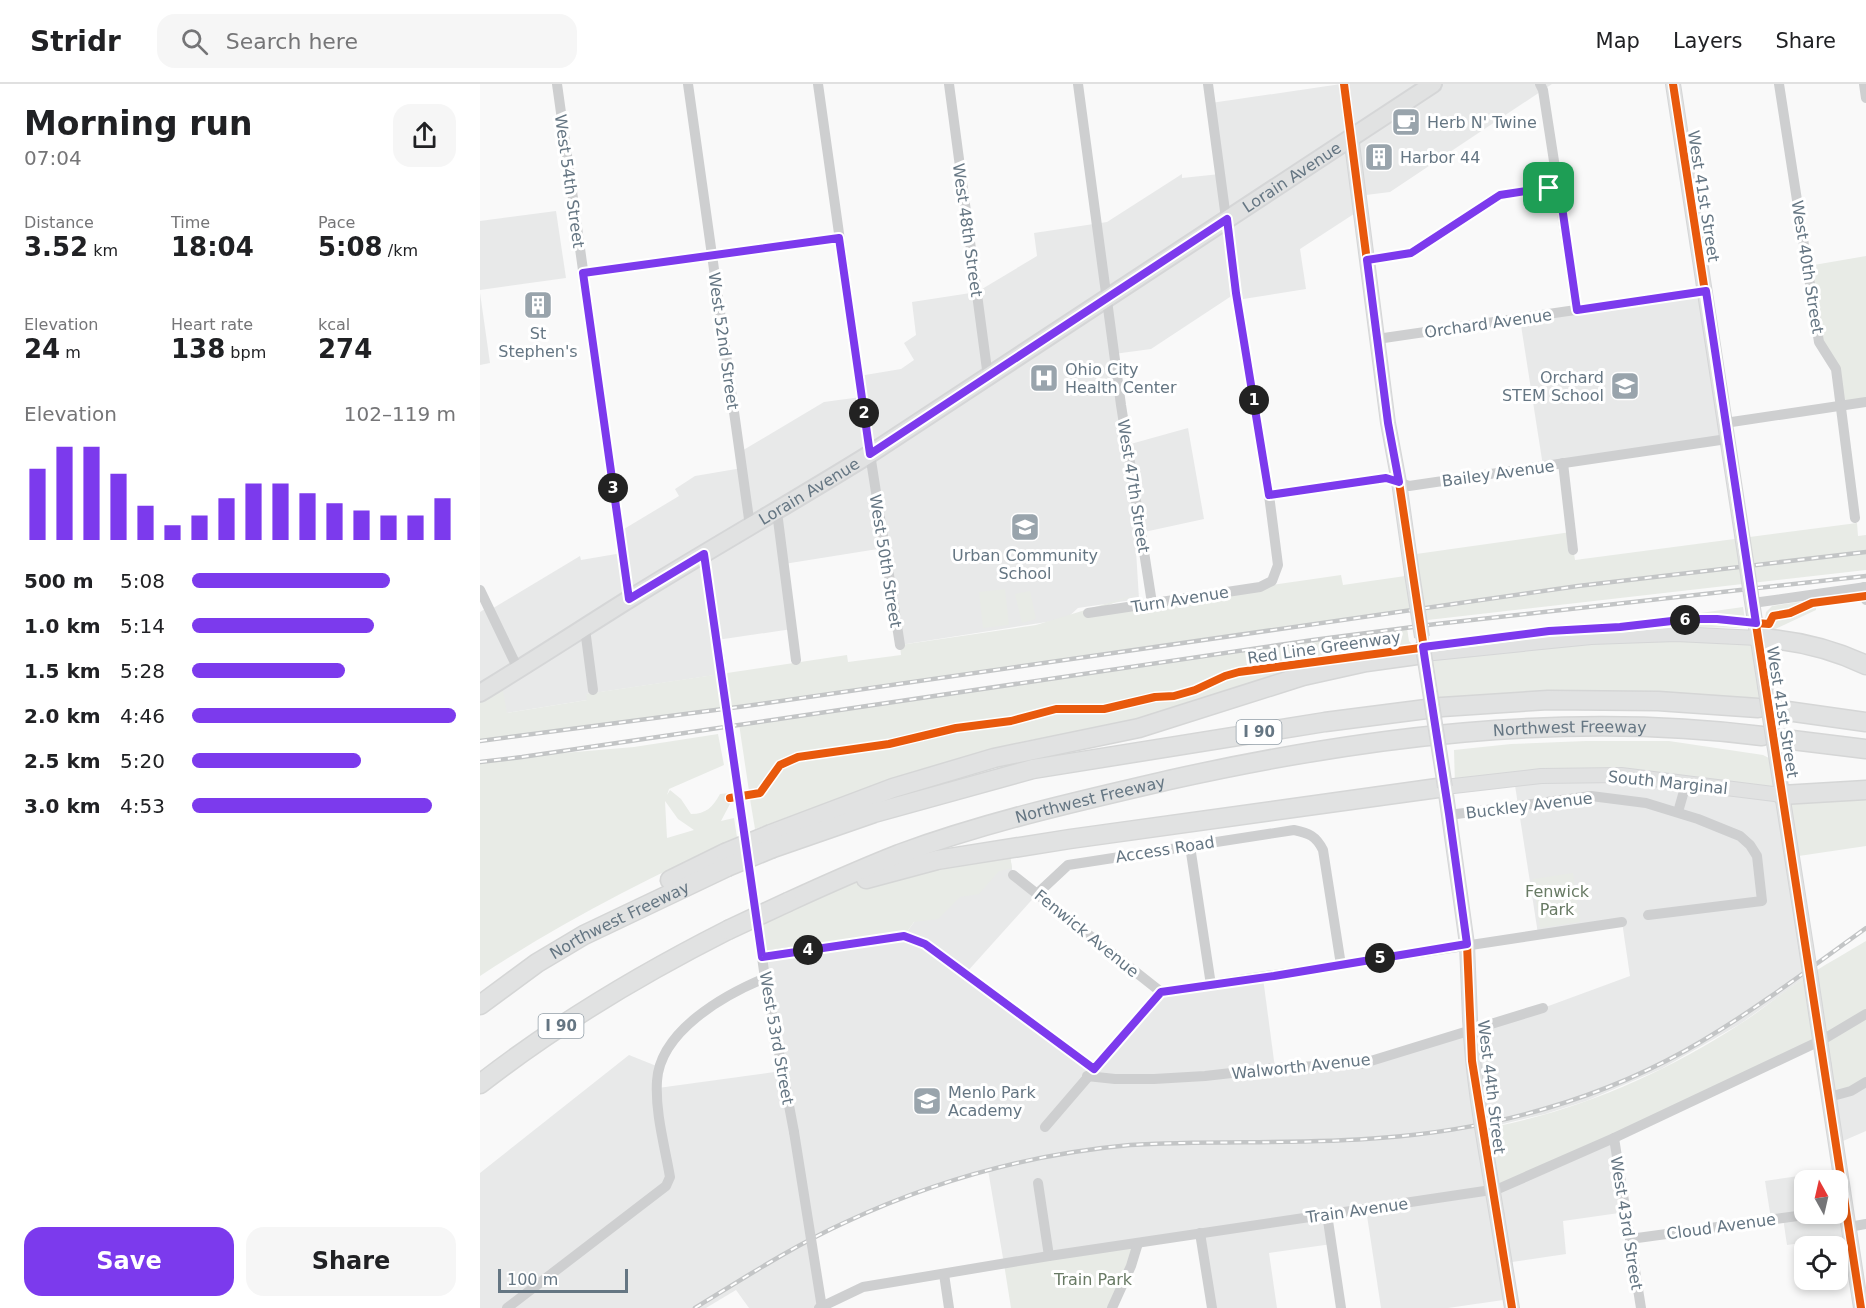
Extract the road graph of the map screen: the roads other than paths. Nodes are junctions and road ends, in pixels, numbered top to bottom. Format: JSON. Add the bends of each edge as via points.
{"nodes":[{"id":1,"x":557,"y":84,"type":"edge"},
{"id":2,"x":688,"y":84,"type":"edge"},
{"id":3,"x":818,"y":84,"type":"edge"},
{"id":4,"x":949,"y":84,"type":"edge"},
{"id":5,"x":1078,"y":84,"type":"edge"},
{"id":6,"x":1208,"y":84,"type":"edge"},
{"id":7,"x":1344,"y":84,"type":"edge"},
{"id":8,"x":1433,"y":84,"type":"edge"},
{"id":9,"x":1540,"y":84,"type":"edge"},
{"id":10,"x":1673,"y":84,"type":"edge"},
{"id":11,"x":1779,"y":84,"type":"edge"},
{"id":12,"x":1864,"y":84,"type":"edge"},
{"id":13,"x":1866,"y":99,"type":"edge"},
{"id":14,"x":1351,"y":136,"type":"junction"},
{"id":15,"x":1559,"y":186,"type":"junction"},
{"id":16,"x":1227,"y":219,"type":"junction"},
{"id":17,"x":839,"y":238,"type":"junction"},
{"id":18,"x":712,"y":255,"type":"junction"},
{"id":19,"x":1367,"y":260,"type":"junction"},
{"id":20,"x":583,"y":273,"type":"junction"},
{"id":21,"x":1706,"y":291,"type":"junction"},
{"id":22,"x":1108,"y":299,"type":"junction"},
{"id":23,"x":1577,"y":310,"type":"junction"},
{"id":24,"x":1377,"y":339,"type":"junction"},
{"id":25,"x":988,"y":377,"type":"junction"},
{"id":26,"x":1866,"y":402,"type":"edge"},
{"id":27,"x":1842,"y":406,"type":"junction"},
{"id":28,"x":1725,"y":423,"type":"junction"},
{"id":29,"x":1727,"y":439,"type":"junction"},
{"id":30,"x":870,"y":454,"type":"junction"},
{"id":31,"x":1563,"y":463,"type":"junction"},
{"id":32,"x":1399,"y":482,"type":"junction"},
{"id":33,"x":1269,"y":495,"type":"junction"},
{"id":34,"x":777,"y":512,"type":"junction"},
{"id":35,"x":1855,"y":518,"type":"dead end"},
{"id":36,"x":750,"y":526,"type":"junction"},
{"id":37,"x":1573,"y":550,"type":"dead end"},
{"id":38,"x":704,"y":554,"type":"junction"},
{"id":39,"x":1865,"y":587,"type":"edge"},
{"id":40,"x":480,"y":590,"type":"edge"},
{"id":41,"x":629,"y":599,"type":"junction"},
{"id":42,"x":1752,"y":599,"type":"junction"},
{"id":43,"x":1866,"y":600,"type":"edge"},
{"id":44,"x":1152,"y":603,"type":"junction"},
{"id":45,"x":1088,"y":613,"type":"dead end"},
{"id":46,"x":585,"y":629,"type":"junction"},
{"id":47,"x":1758,"y":638,"type":"junction"},
{"id":48,"x":900,"y":645,"type":"dead end"},
{"id":49,"x":1423,"y":645,"type":"junction"},
{"id":50,"x":796,"y":660,"type":"dead end"},
{"id":51,"x":1866,"y":665,"type":"edge"},
{"id":52,"x":518,"y":669,"type":"junction"},
{"id":53,"x":594,"y":690,"type":"dead end"},
{"id":54,"x":480,"y":693,"type":"edge"},
{"id":55,"x":1758,"y":708,"type":"dead end"},
{"id":56,"x":1780,"y":710,"type":"dead end"},
{"id":57,"x":1866,"y":722,"type":"edge"},
{"id":58,"x":1762,"y":736,"type":"dead end"},
{"id":59,"x":1784,"y":739,"type":"dead end"},
{"id":60,"x":1866,"y":749,"type":"edge"},
{"id":61,"x":1686,"y":784,"type":"junction"},
{"id":62,"x":1445,"y":787,"type":"junction"},
{"id":63,"x":1866,"y":790,"type":"edge"},
{"id":64,"x":1782,"y":795,"type":"junction"},
{"id":65,"x":1678,"y":812,"type":"junction"},
{"id":66,"x":1449,"y":814,"type":"junction"},
{"id":67,"x":772,"y":841,"type":"junction"},
{"id":68,"x":1190,"y":846,"type":"junction"},
{"id":69,"x":1013,"y":875,"type":"dead end"},
{"id":70,"x":1038,"y":893,"type":"junction"},
{"id":71,"x":791,"y":900,"type":"junction"},
{"id":72,"x":1647,"y":915,"type":"dead end"},
{"id":73,"x":1622,"y":922,"type":"dead end"},
{"id":74,"x":1467,"y":944,"type":"junction"},
{"id":75,"x":762,"y":957,"type":"junction"},
{"id":76,"x":1341,"y":965,"type":"junction"},
{"id":77,"x":765,"y":978,"type":"junction"},
{"id":78,"x":1211,"y":985,"type":"junction"},
{"id":79,"x":1161,"y":992,"type":"junction"},
{"id":80,"x":480,"y":1005,"type":"edge"},
{"id":81,"x":1543,"y":1008,"type":"dead end"},
{"id":82,"x":1866,"y":1014,"type":"edge"},
{"id":83,"x":1091,"y":1072,"type":"junction"},
{"id":84,"x":1866,"y":1082,"type":"edge"},
{"id":85,"x":480,"y":1084,"type":"edge"},
{"id":86,"x":1829,"y":1097,"type":"junction"},
{"id":87,"x":1045,"y":1127,"type":"dead end"},
{"id":88,"x":1614,"y":1138,"type":"junction"},
{"id":89,"x":1837,"y":1170,"type":"edge"},
{"id":90,"x":1038,"y":1183,"type":"dead end"},
{"id":91,"x":1328,"y":1214,"type":"junction"},
{"id":92,"x":1794,"y":1216,"type":"edge"},
{"id":93,"x":1848,"y":1224,"type":"edge"},
{"id":94,"x":1866,"y":1224,"type":"edge"},
{"id":95,"x":1849,"y":1227,"type":"junction"},
{"id":96,"x":1200,"y":1233,"type":"junction"},
{"id":97,"x":1630,"y":1239,"type":"junction"},
{"id":98,"x":1138,"y":1244,"type":"junction"},
{"id":99,"x":1049,"y":1256,"type":"junction"},
{"id":100,"x":944,"y":1274,"type":"junction"},
{"id":101,"x":507,"y":1308,"type":"edge"},
{"id":102,"x":820,"y":1308,"type":"edge"},
{"id":103,"x":949,"y":1308,"type":"edge"},
{"id":104,"x":1112,"y":1308,"type":"edge"},
{"id":105,"x":1212,"y":1308,"type":"edge"},
{"id":106,"x":1341,"y":1308,"type":"edge"},
{"id":107,"x":1512,"y":1308,"type":"edge"},
{"id":108,"x":1641,"y":1308,"type":"edge"},
{"id":109,"x":1861,"y":1308,"type":"edge"}],
"edges":[{"from":1,"to":20,"type":"street","name":"West 54th Street"},
{"from":2,"to":18,"type":"street","name":"West 52nd Street"},
{"from":3,"to":17,"type":"street","name":"West 50th Street"},
{"from":4,"to":25,"type":"street","name":"West 48th Street"},
{"from":5,"to":22,"type":"street","name":"West 47th Street"},
{"from":6,"to":16,"type":"street"},
{"from":7,"to":14,"type":"street","name":"West 44th Street"},
{"from":8,"to":14,"type":"main road","name":"Lorain Avenue"},
{"from":9,"to":15,"type":"street"},
{"from":10,"to":21,"type":"street","name":"West 41st Street"},
{"from":11,"to":27,"type":"street","name":"West 40th Street","via":[[1819,342],[1836,369]]},
{"from":12,"to":13,"type":"street"},
{"from":14,"to":16,"type":"main road","name":"Lorain Avenue"},
{"from":14,"to":19,"type":"street","name":"West 44th Street"},
{"from":15,"to":19,"type":"street","via":[[1500,195],[1411,253]]},
{"from":15,"to":23,"type":"street"},
{"from":16,"to":22,"type":"main road","name":"Lorain Avenue"},
{"from":16,"to":33,"type":"street"},
{"from":17,"to":18,"type":"street"},
{"from":17,"to":30,"type":"street","name":"West 50th Street"},
{"from":18,"to":20,"type":"street"},
{"from":18,"to":36,"type":"street","name":"West 52nd Street"},
{"from":19,"to":24,"type":"street","name":"West 44th Street"},
{"from":20,"to":41,"type":"street","name":"West 54th Street"},
{"from":21,"to":23,"type":"street","name":"Orchard Avenue"},
{"from":21,"to":28,"type":"street","name":"West 41st Street"},
{"from":22,"to":25,"type":"main road","name":"Lorain Avenue"},
{"from":22,"to":44,"type":"street","name":"West 47th Street","via":[[1122,417]]},
{"from":23,"to":24,"type":"street","name":"Orchard Avenue"},
{"from":24,"to":32,"type":"street","name":"West 44th Street"},
{"from":25,"to":30,"type":"main road","name":"Lorain Avenue"},
{"from":26,"to":27,"type":"street"},
{"from":27,"to":28,"type":"street"},
{"from":27,"to":35,"type":"street","name":"West 40th Street"},
{"from":28,"to":29,"type":"street","name":"West 41st Street"},
{"from":29,"to":31,"type":"street","name":"Bailey Avenue"},
{"from":29,"to":42,"type":"street","name":"West 41st Street","bridge":true},
{"from":30,"to":34,"type":"main road","name":"Lorain Avenue"},
{"from":30,"to":48,"type":"street","name":"West 50th Street"},
{"from":31,"to":32,"type":"street","name":"Bailey Avenue","via":[[1408,486]]},
{"from":31,"to":37,"type":"street"},
{"from":32,"to":33,"type":"street","name":"Bailey Avenue","via":[[1386,478]]},
{"from":32,"to":49,"type":"street","name":"West 44th Street","bridge":true},
{"from":33,"to":44,"type":"street","name":"Turn Avenue","via":[[1278,565],[1272,581],[1260,587]]},
{"from":34,"to":36,"type":"main road","name":"Lorain Avenue"},
{"from":34,"to":50,"type":"street"},
{"from":36,"to":38,"type":"main road","name":"Lorain Avenue"},
{"from":38,"to":41,"type":"main road","name":"Lorain Avenue"},
{"from":38,"to":75,"type":"street","name":"West 53rd Street","bridge":true},
{"from":39,"to":42,"type":"street"},
{"from":39,"to":43,"type":"street"},
{"from":40,"to":52,"type":"street"},
{"from":41,"to":46,"type":"main road","name":"Lorain Avenue"},
{"from":42,"to":47,"type":"street","name":"West 41st Street"},
{"from":44,"to":45,"type":"street","name":"Turn Avenue"},
{"from":46,"to":52,"type":"main road","name":"Lorain Avenue"},
{"from":46,"to":53,"type":"street"},
{"from":47,"to":49,"type":"street","via":[[1676,633]]},
{"from":47,"to":51,"type":"highway","via":[[1797,642]]},
{"from":47,"to":64,"type":"street","name":"West 41st Street","bridge":true},
{"from":49,"to":62,"type":"street","name":"West 44th Street","bridge":true},
{"from":49,"to":67,"type":"highway","via":[[1303,676],[1139,728],[994,758],[893,788]]},
{"from":52,"to":54,"type":"main road","name":"Lorain Avenue"},
{"from":55,"to":67,"type":"highway","name":"Northwest Freeway","number":"I 90","via":[[1659,700],[1548,700],[1442,707],[1325,722],[1033,769]]},
{"from":56,"to":57,"type":"highway"},
{"from":58,"to":71,"type":"highway","name":"Northwest Freeway","number":"I 90","via":[[1645,727],[1518,729],[1296,754],[1112,793],[976,829],[899,854]]},
{"from":59,"to":60,"type":"highway"},
{"from":61,"to":62,"type":"street","name":"South Marginal","via":[[1621,775],[1541,776]]},
{"from":61,"to":64,"type":"street","name":"South Marginal"},
{"from":61,"to":65,"type":"street"},
{"from":62,"to":66,"type":"street","name":"West 44th Street"},
{"from":62,"to":71,"type":"highway","via":[[936,860]]},
{"from":63,"to":64,"type":"highway"},
{"from":64,"to":86,"type":"street","name":"West 41st Street","bridge":true},
{"from":65,"to":66,"type":"street","name":"Buckley Avenue","via":[[1646,803],[1591,796]]},
{"from":65,"to":72,"type":"street","name":"Buckley Avenue","via":[[1725,829],[1750,845],[1760,867],[1762,901]]},
{"from":66,"to":74,"type":"street","name":"West 44th Street"},
{"from":67,"to":80,"type":"highway","name":"Northwest Freeway","number":"I 90","bridge":true,"via":[[726,860],[584,935],[537,963]]},
{"from":68,"to":70,"type":"street","name":"Access Road","via":[[1068,864]]},
{"from":68,"to":76,"type":"street","name":"Access Road","via":[[1294,830],[1316,837],[1323,850]]},
{"from":68,"to":78,"type":"street"},
{"from":69,"to":70,"type":"street","name":"Fenwick Avenue"},
{"from":70,"to":79,"type":"street","name":"Fenwick Avenue"},
{"from":71,"to":85,"type":"highway","name":"Northwest Freeway","number":"I 90","bridge":true,"via":[[645,973]]},
{"from":73,"to":74,"type":"street"},
{"from":74,"to":76,"type":"street"},
{"from":74,"to":107,"type":"street","name":"West 44th Street","bridge":true,"via":[[1472,1061]]},
{"from":75,"to":77,"type":"street","name":"West 53rd Street"},
{"from":75,"to":83,"type":"street","via":[[883,938],[915,939]]},
{"from":76,"to":78,"type":"street"},
{"from":77,"to":101,"type":"street","via":[[740,988],[711,1008],[674,1039],[665,1053],[657,1081],[670,1177],[666,1186]]},
{"from":77,"to":102,"type":"street","name":"West 53rd Street","bridge":true,"via":[[794,1132]]},
{"from":78,"to":79,"type":"street"},
{"from":79,"to":83,"type":"street"},
{"from":81,"to":83,"type":"street","name":"Walworth Avenue","via":[[1361,1064],[1164,1078],[1115,1079]]},
{"from":82,"to":88,"type":"street","name":"Train Avenue","via":[[1824,1039]]},
{"from":83,"to":87,"type":"street"},
{"from":84,"to":86,"type":"street"},
{"from":86,"to":89,"type":"street","name":"West 41st Street"},
{"from":88,"to":91,"type":"street","name":"Train Avenue","via":[[1498,1189]]},
{"from":88,"to":97,"type":"street","name":"West 43rd Street"},
{"from":90,"to":99,"type":"street"},
{"from":91,"to":96,"type":"street","name":"Train Avenue"},
{"from":91,"to":106,"type":"street"},
{"from":92,"to":97,"type":"street","name":"Cloud Avenue"},
{"from":93,"to":95,"type":"street","name":"West 41st Street"},
{"from":94,"to":95,"type":"street"},
{"from":95,"to":109,"type":"street","name":"West 41st Street"},
{"from":96,"to":98,"type":"street","name":"Train Avenue"},
{"from":96,"to":105,"type":"street"},
{"from":97,"to":108,"type":"street","name":"West 43rd Street"},
{"from":98,"to":99,"type":"street","name":"Train Avenue"},
{"from":98,"to":104,"type":"street"},
{"from":99,"to":100,"type":"street","name":"Train Avenue"},
{"from":100,"to":102,"type":"street","name":"Train Avenue","via":[[863,1287]]},
{"from":100,"to":103,"type":"street"}]}
